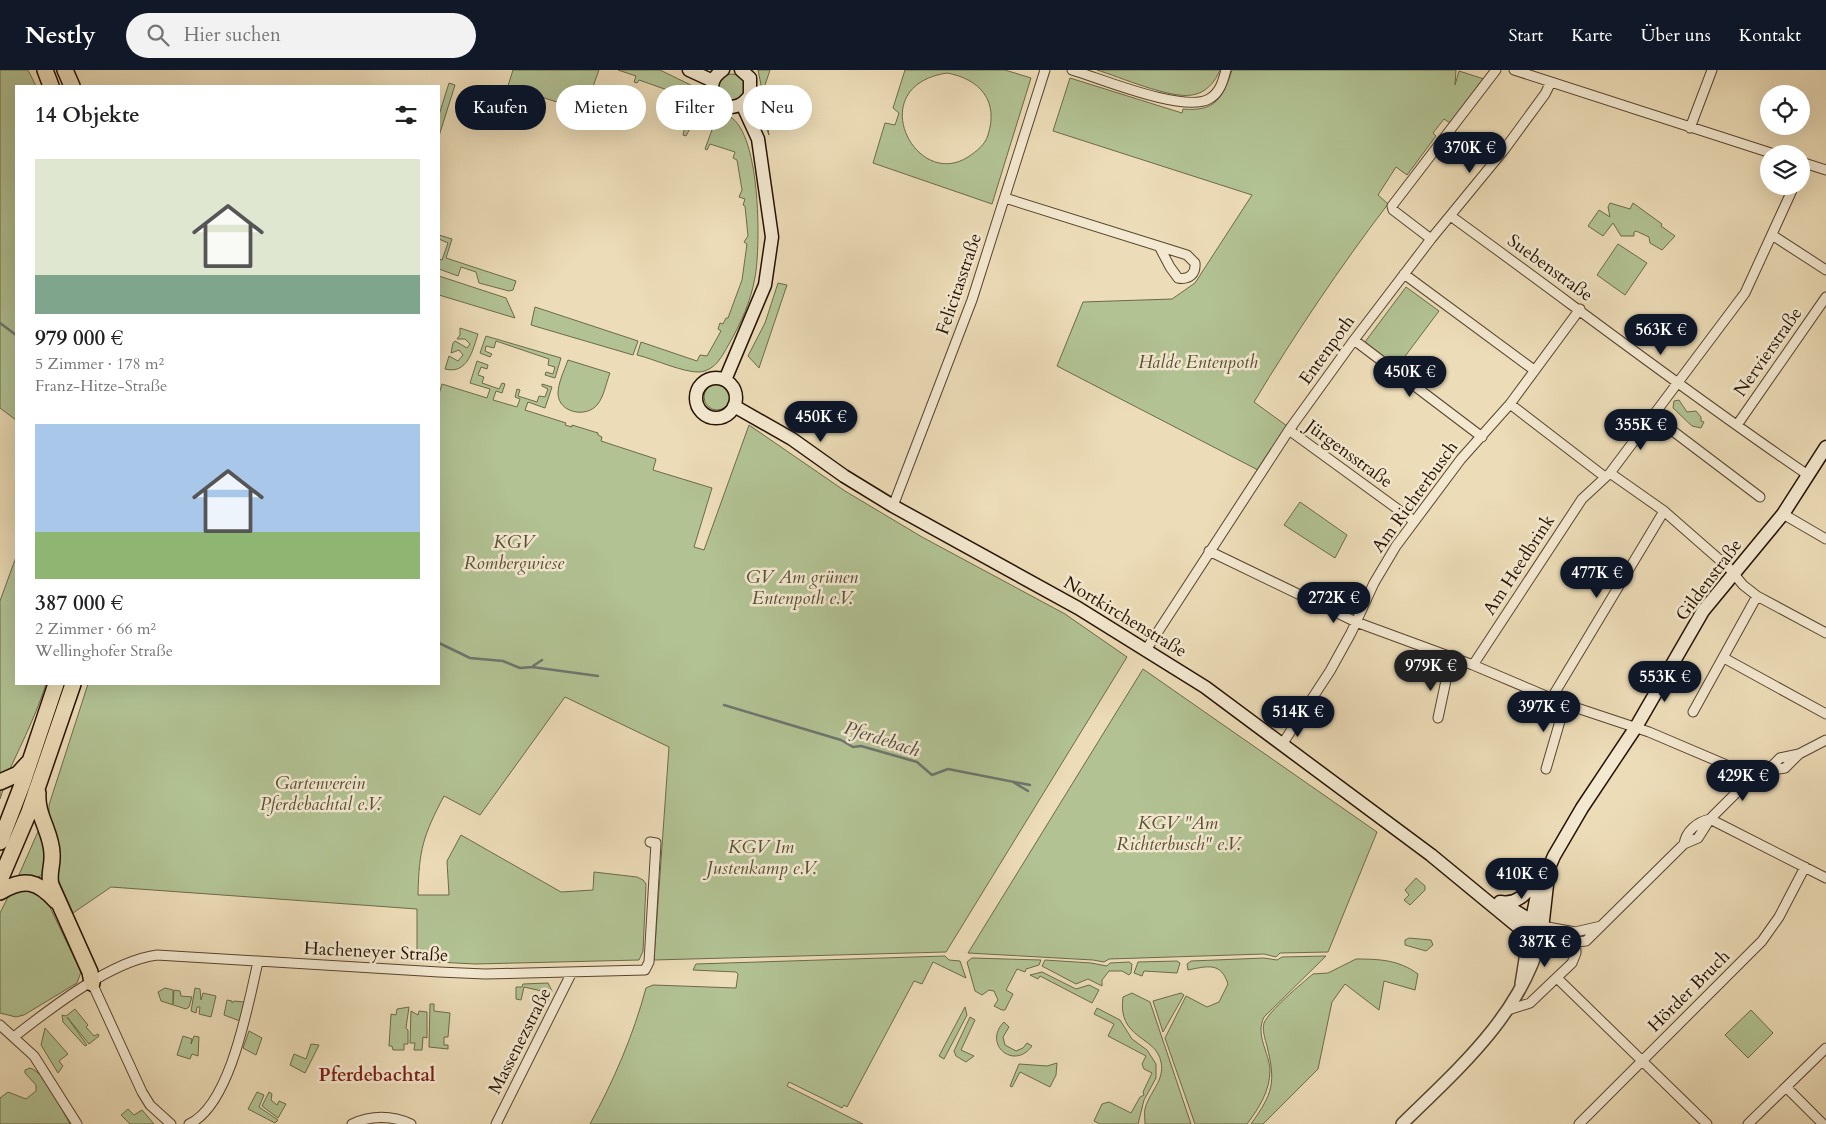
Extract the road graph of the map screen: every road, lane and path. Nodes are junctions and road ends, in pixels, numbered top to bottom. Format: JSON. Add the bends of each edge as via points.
{"nodes":[{"id":1,"x":45,"y":70,"type":"edge"},
{"id":2,"x":66,"y":70,"type":"edge"},
{"id":3,"x":689,"y":70,"type":"edge"},
{"id":4,"x":723,"y":70,"type":"edge"},
{"id":5,"x":742,"y":70,"type":"edge"},
{"id":6,"x":1045,"y":70,"type":"edge"},
{"id":7,"x":1072,"y":70,"type":"edge"},
{"id":8,"x":1226,"y":70,"type":"edge"},
{"id":9,"x":1496,"y":70,"type":"edge"},
{"id":10,"x":1514,"y":70,"type":"edge"},
{"id":11,"x":1712,"y":70,"type":"edge"},
{"id":12,"x":714,"y":81,"type":"junction"},
{"id":13,"x":1551,"y":82,"type":"junction"},
{"id":14,"x":51,"y":85,"type":"edge"},
{"id":15,"x":72,"y":85,"type":"edge"},
{"id":16,"x":742,"y":104,"type":"junction"},
{"id":17,"x":1690,"y":128,"type":"junction"},
{"id":18,"x":1760,"y":150,"type":"edge"},
{"id":19,"x":1810,"y":167,"type":"edge"},
{"id":20,"x":1826,"y":170,"type":"edge"},
{"id":21,"x":1790,"y":195,"type":"edge"},
{"id":22,"x":1005,"y":198,"type":"junction"},
{"id":23,"x":1452,"y":216,"type":"junction"},
{"id":24,"x":1772,"y":235,"type":"junction"},
{"id":25,"x":1431,"y":239,"type":"junction"},
{"id":26,"x":1160,"y":248,"type":"dead end"},
{"id":27,"x":1826,"y":270,"type":"edge"},
{"id":28,"x":1404,"y":274,"type":"junction"},
{"id":29,"x":1826,"y":297,"type":"edge"},
{"id":30,"x":1580,"y":309,"type":"junction"},
{"id":31,"x":1354,"y":340,"type":"junction"},
{"id":32,"x":1534,"y":370,"type":"junction"},
{"id":33,"x":725,"y":380,"type":"junction"},
{"id":34,"x":1677,"y":384,"type":"junction"},
{"id":35,"x":1510,"y":404,"type":"junction"},
{"id":36,"x":734,"y":406,"type":"junction"},
{"id":37,"x":1653,"y":416,"type":"junction"},
{"id":38,"x":1737,"y":425,"type":"junction"},
{"id":39,"x":1289,"y":430,"type":"junction"},
{"id":40,"x":1482,"y":437,"type":"junction"},
{"id":41,"x":1826,"y":447,"type":"edge"},
{"id":42,"x":1607,"y":475,"type":"junction"},
{"id":43,"x":1808,"y":475,"type":"junction"},
{"id":44,"x":1760,"y":497,"type":"dead end"},
{"id":45,"x":893,"y":506,"type":"junction"},
{"id":46,"x":1664,"y":511,"type":"junction"},
{"id":47,"x":1783,"y":514,"type":"junction"},
{"id":48,"x":1414,"y":521,"type":"junction"},
{"id":49,"x":1826,"y":539,"type":"edge"},
{"id":50,"x":1209,"y":551,"type":"junction"},
{"id":51,"x":1734,"y":572,"type":"junction"},
{"id":52,"x":1756,"y":596,"type":"junction"},
{"id":53,"x":1356,"y":622,"type":"junction"},
{"id":54,"x":1826,"y":634,"type":"edge"},
{"id":55,"x":1146,"y":650,"type":"junction"},
{"id":56,"x":1451,"y":657,"type":"junction"},
{"id":57,"x":1724,"y":658,"type":"junction"},
{"id":58,"x":1473,"y":665,"type":"junction"},
{"id":59,"x":56,"y":685,"type":"edge"},
{"id":60,"x":73,"y":685,"type":"edge"},
{"id":61,"x":1551,"y":699,"type":"junction"},
{"id":62,"x":1564,"y":704,"type":"junction"},
{"id":63,"x":1694,"y":712,"type":"dead end"},
{"id":64,"x":1826,"y":714,"type":"edge"},
{"id":65,"x":1438,"y":718,"type":"dead end"},
{"id":66,"x":1636,"y":727,"type":"junction"},
{"id":67,"x":1826,"y":740,"type":"edge"},
{"id":68,"x":1283,"y":743,"type":"junction"},
{"id":69,"x":32,"y":757,"type":"junction"},
{"id":70,"x":1546,"y":769,"type":"dead end"},
{"id":71,"x":1750,"y":779,"type":"junction"},
{"id":72,"x":0,"y":782,"type":"edge"},
{"id":73,"x":39,"y":786,"type":"junction"},
{"id":74,"x":1710,"y":819,"type":"junction"},
{"id":75,"x":0,"y":842,"type":"edge"},
{"id":76,"x":650,"y":842,"type":"dead end"},
{"id":77,"x":1805,"y":867,"type":"junction"},
{"id":78,"x":1550,"y":868,"type":"junction"},
{"id":79,"x":1826,"y":878,"type":"edge"},
{"id":80,"x":0,"y":880,"type":"edge"},
{"id":81,"x":1477,"y":891,"type":"junction"},
{"id":82,"x":0,"y":892,"type":"edge"},
{"id":83,"x":1499,"y":902,"type":"junction"},
{"id":84,"x":59,"y":904,"type":"junction"},
{"id":85,"x":1603,"y":925,"type":"junction"},
{"id":86,"x":1535,"y":930,"type":"junction"},
{"id":87,"x":1575,"y":932,"type":"junction"},
{"id":88,"x":1576,"y":942,"type":"junction"},
{"id":89,"x":258,"y":962,"type":"junction"},
{"id":90,"x":572,"y":972,"type":"junction"},
{"id":91,"x":1557,"y":978,"type":"junction"},
{"id":92,"x":92,"y":983,"type":"junction"},
{"id":93,"x":1508,"y":1010,"type":"junction"},
{"id":94,"x":0,"y":1025,"type":"edge"},
{"id":95,"x":15,"y":1036,"type":"junction"},
{"id":96,"x":1826,"y":1048,"type":"edge"},
{"id":97,"x":1641,"y":1061,"type":"junction"},
{"id":98,"x":1786,"y":1087,"type":"junction"},
{"id":99,"x":77,"y":1124,"type":"edge"},
{"id":100,"x":171,"y":1124,"type":"edge"},
{"id":101,"x":189,"y":1124,"type":"edge"},
{"id":102,"x":352,"y":1124,"type":"edge"},
{"id":103,"x":412,"y":1124,"type":"edge"},
{"id":104,"x":496,"y":1124,"type":"edge"},
{"id":105,"x":1402,"y":1124,"type":"edge"},
{"id":106,"x":1579,"y":1124,"type":"edge"},
{"id":107,"x":1707,"y":1124,"type":"edge"},
{"id":108,"x":1748,"y":1124,"type":"edge"},
{"id":109,"x":1823,"y":1124,"type":"edge"}],
"edges":[{"from":1,"to":14,"type":"highway"},
{"from":2,"to":15,"type":"highway"},
{"from":3,"to":12,"type":"main road"},
{"from":4,"to":12,"type":"main road"},
{"from":5,"to":16,"type":"main road","via":[[752,84],[750,95]]},
{"from":6,"to":22,"type":"street","name":"Felicitasstraße"},
{"from":7,"to":8,"type":"street","via":[[1171,101],[1193,104],[1216,93]]},
{"from":9,"to":25,"type":"street","via":[[1392,206]]},
{"from":10,"to":13,"type":"street"},
{"from":11,"to":17,"type":"street"},
{"from":12,"to":16,"type":"main road","via":[[713,93],[720,103],[731,107]]},
{"from":13,"to":17,"type":"street"},
{"from":13,"to":23,"type":"street","name":"Entenpoth","via":[[1504,150]]},
{"from":16,"to":33,"type":"main road","via":[[760,149],[772,237],[766,285]]},
{"from":17,"to":18,"type":"street"},
{"from":19,"to":20,"type":"street"},
{"from":21,"to":24,"type":"street","name":"Am Heedbrink"},
{"from":22,"to":26,"type":"street"},
{"from":22,"to":45,"type":"street","name":"Felicitasstraße","via":[[972,300]]},
{"from":23,"to":25,"type":"street","name":"Entenpoth"},
{"from":23,"to":30,"type":"street","name":"Suebenstraße"},
{"from":24,"to":27,"type":"street"},
{"from":24,"to":34,"type":"street","name":"Am Heedbrink","via":[[1744,293]]},
{"from":25,"to":28,"type":"street","name":"Entenpoth"},
{"from":28,"to":31,"type":"street","name":"Entenpoth"},
{"from":28,"to":32,"type":"street"},
{"from":29,"to":38,"type":"street","name":"Nervierstraße"},
{"from":30,"to":32,"type":"street","name":"Am Richterbusch"},
{"from":30,"to":34,"type":"street","name":"Suebenstraße"},
{"from":31,"to":39,"type":"street","name":"Entenpoth"},
{"from":31,"to":40,"type":"street"},
{"from":32,"to":35,"type":"street","name":"Am Richterbusch"},
{"from":33,"to":36,"type":"main road","via":[[735,392]]},
{"from":33,"to":36,"type":"main road","via":[[714,378],[704,382],[698,390],[698,405],[713,418],[724,416]]},
{"from":34,"to":37,"type":"street","name":"Am Heedbrink"},
{"from":34,"to":38,"type":"street","name":"Suebenstraße"},
{"from":35,"to":40,"type":"street","name":"Am Richterbusch"},
{"from":35,"to":42,"type":"street"},
{"from":36,"to":45,"type":"main road","name":"Nortkirchenstraße","via":[[792,439]]},
{"from":37,"to":42,"type":"street","name":"Am Heedbrink"},
{"from":37,"to":44,"type":"street"},
{"from":38,"to":43,"type":"street","name":"Suebenstraße"},
{"from":39,"to":48,"type":"street","name":"Jürgensstraße"},
{"from":39,"to":50,"type":"street","name":"Entenpoth"},
{"from":40,"to":48,"type":"street","name":"Am Richterbusch"},
{"from":41,"to":43,"type":"main road","name":"Gildenstraße"},
{"from":42,"to":46,"type":"street"},
{"from":42,"to":58,"type":"street","name":"Am Heedbrink","via":[[1582,499]]},
{"from":43,"to":47,"type":"main road","name":"Gildenstraße"},
{"from":45,"to":55,"type":"main road","name":"Nortkirchenstraße","via":[[1038,584]]},
{"from":46,"to":51,"type":"street"},
{"from":46,"to":61,"type":"street"},
{"from":47,"to":49,"type":"street"},
{"from":47,"to":51,"type":"main road","name":"Gildenstraße"},
{"from":48,"to":53,"type":"street","name":"Am Richterbusch","via":[[1374,583]]},
{"from":50,"to":53,"type":"street"},
{"from":50,"to":55,"type":"street","name":"Entenpoth"},
{"from":51,"to":52,"type":"street"},
{"from":51,"to":66,"type":"main road","name":"Gildenstraße","via":[[1703,611]]},
{"from":52,"to":54,"type":"street"},
{"from":52,"to":57,"type":"street"},
{"from":53,"to":56,"type":"street"},
{"from":53,"to":68,"type":"street","name":"Am Richterbusch","via":[[1330,671]]},
{"from":55,"to":68,"type":"main road","name":"Nortkirchenstraße","via":[[1205,687]]},
{"from":56,"to":58,"type":"street"},
{"from":56,"to":65,"type":"street"},
{"from":57,"to":63,"type":"street"},
{"from":57,"to":64,"type":"street"},
{"from":58,"to":61,"type":"street"},
{"from":59,"to":69,"type":"highway"},
{"from":60,"to":73,"type":"highway"},
{"from":61,"to":62,"type":"street"},
{"from":62,"to":66,"type":"street"},
{"from":62,"to":70,"type":"street"},
{"from":66,"to":71,"type":"street","via":[[1736,768]]},
{"from":66,"to":78,"type":"main road","name":"Gildenstraße","via":[[1582,808]]},
{"from":67,"to":71,"type":"street","via":[[1799,754],[1785,768],[1767,771]]},
{"from":68,"to":81,"type":"main road","name":"Nortkirchenstraße"},
{"from":69,"to":72,"type":"highway","via":[[18,774]]},
{"from":69,"to":75,"type":"highway"},
{"from":71,"to":74,"type":"street"},
{"from":73,"to":80,"type":"highway"},
{"from":73,"to":84,"type":"highway","via":[[38,807],[52,854],[49,878]]},
{"from":74,"to":77,"type":"street"},
{"from":74,"to":85,"type":"street","via":[[1689,831],[1684,844]]},
{"from":76,"to":90,"type":"street","name":"Hacheneyer Straße","via":[[656,843],[648,962],[644,970]]},
{"from":77,"to":79,"type":"street"},
{"from":77,"to":97,"type":"street","name":"Hörder Bruch","via":[[1779,917],[1762,941]]},
{"from":78,"to":83,"type":"main road","name":"Gildenstraße","via":[[1518,901]]},
{"from":78,"to":86,"type":"main road","name":"Gildenstraße"},
{"from":81,"to":83,"type":"main road","name":"Nortkirchenstraße"},
{"from":81,"to":86,"type":"main road","name":"Nortkirchenstraße"},
{"from":82,"to":84,"type":"highway","via":[[12,885],[30,882]]},
{"from":83,"to":86,"type":"main road","name":"Nortkirchenstraße"},
{"from":84,"to":92,"type":"highway"},
{"from":85,"to":87,"type":"street"},
{"from":85,"to":88,"type":"street","via":[[1586,941]]},
{"from":86,"to":87,"type":"street"},
{"from":86,"to":88,"type":"street"},
{"from":86,"to":93,"type":"street","via":[[1521,986]]},
{"from":87,"to":88,"type":"street"},
{"from":88,"to":91,"type":"street","via":[[1572,963]]},
{"from":89,"to":90,"type":"street","name":"Hacheneyer Straße","via":[[439,972]]},
{"from":89,"to":92,"type":"street","name":"Hacheneyer Straße","via":[[156,954],[128,961]]},
{"from":89,"to":101,"type":"street","via":[[235,1053],[226,1075],[207,1111]]},
{"from":90,"to":104,"type":"street","name":"Massenezstraße"},
{"from":91,"to":93,"type":"street","via":[[1530,1003]]},
{"from":91,"to":97,"type":"street"},
{"from":92,"to":95,"type":"street","name":"Hacheneyer Straße"},
{"from":92,"to":100,"type":"street","via":[[142,1092],[150,1105]]},
{"from":93,"to":105,"type":"street","via":[[1484,1043]]},
{"from":94,"to":95,"type":"street"},
{"from":95,"to":99,"type":"street","via":[[34,1056]]},
{"from":96,"to":98,"type":"street"},
{"from":97,"to":106,"type":"street","name":"Hörder Bruch"},
{"from":97,"to":107,"type":"street"},
{"from":98,"to":108,"type":"street"},
{"from":98,"to":109,"type":"street"},
{"from":102,"to":103,"type":"street","via":[[382,1116]]}]}
